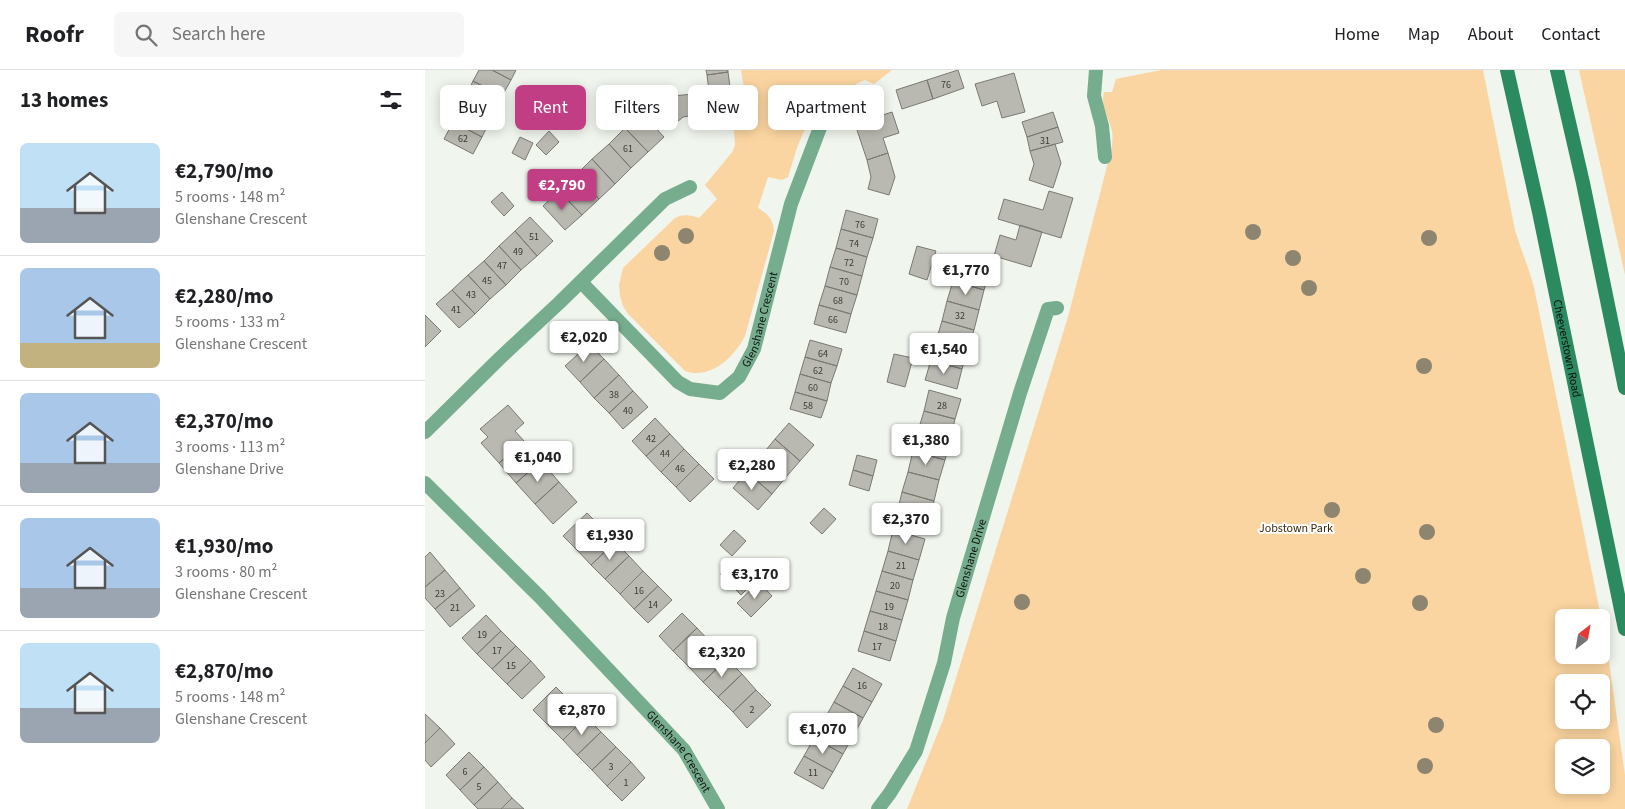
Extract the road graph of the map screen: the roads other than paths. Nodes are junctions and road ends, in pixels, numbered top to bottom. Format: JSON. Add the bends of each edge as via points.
{"nodes":[{"id":1,"x":1096,"y":70,"type":"edge"},
{"id":2,"x":1507,"y":70,"type":"edge"},
{"id":3,"x":1557,"y":70,"type":"edge"},
{"id":4,"x":819,"y":130,"type":"edge"},
{"id":5,"x":1105,"y":157,"type":"dead end"},
{"id":6,"x":690,"y":187,"type":"dead end"},
{"id":7,"x":581,"y":282,"type":"junction"},
{"id":8,"x":1057,"y":308,"type":"dead end"},
{"id":9,"x":1625,"y":388,"type":"edge"},
{"id":10,"x":425,"y":432,"type":"edge"},
{"id":11,"x":425,"y":483,"type":"edge"},
{"id":12,"x":1625,"y":629,"type":"edge"},
{"id":13,"x":718,"y":809,"type":"edge"},
{"id":14,"x":878,"y":809,"type":"edge"}],
"edges":[{"from":1,"to":5,"type":"street","via":[[1094,96],[1102,126]]},
{"from":2,"to":12,"type":"main road","name":"Cheeverstown Road"},
{"from":3,"to":9,"type":"main road"},
{"from":4,"to":7,"type":"street","name":"Glenshane Crescent","via":[[791,204],[754,349],[739,377],[721,393],[690,389],[678,382]]},
{"from":6,"to":7,"type":"street","via":[[665,199]]},
{"from":7,"to":10,"type":"street"},
{"from":8,"to":14,"type":"street","name":"Glenshane Drive","via":[[1048,309],[1020,393],[916,751]]},
{"from":11,"to":13,"type":"street","name":"Glenshane Crescent","via":[[540,597],[684,750]]}]}
